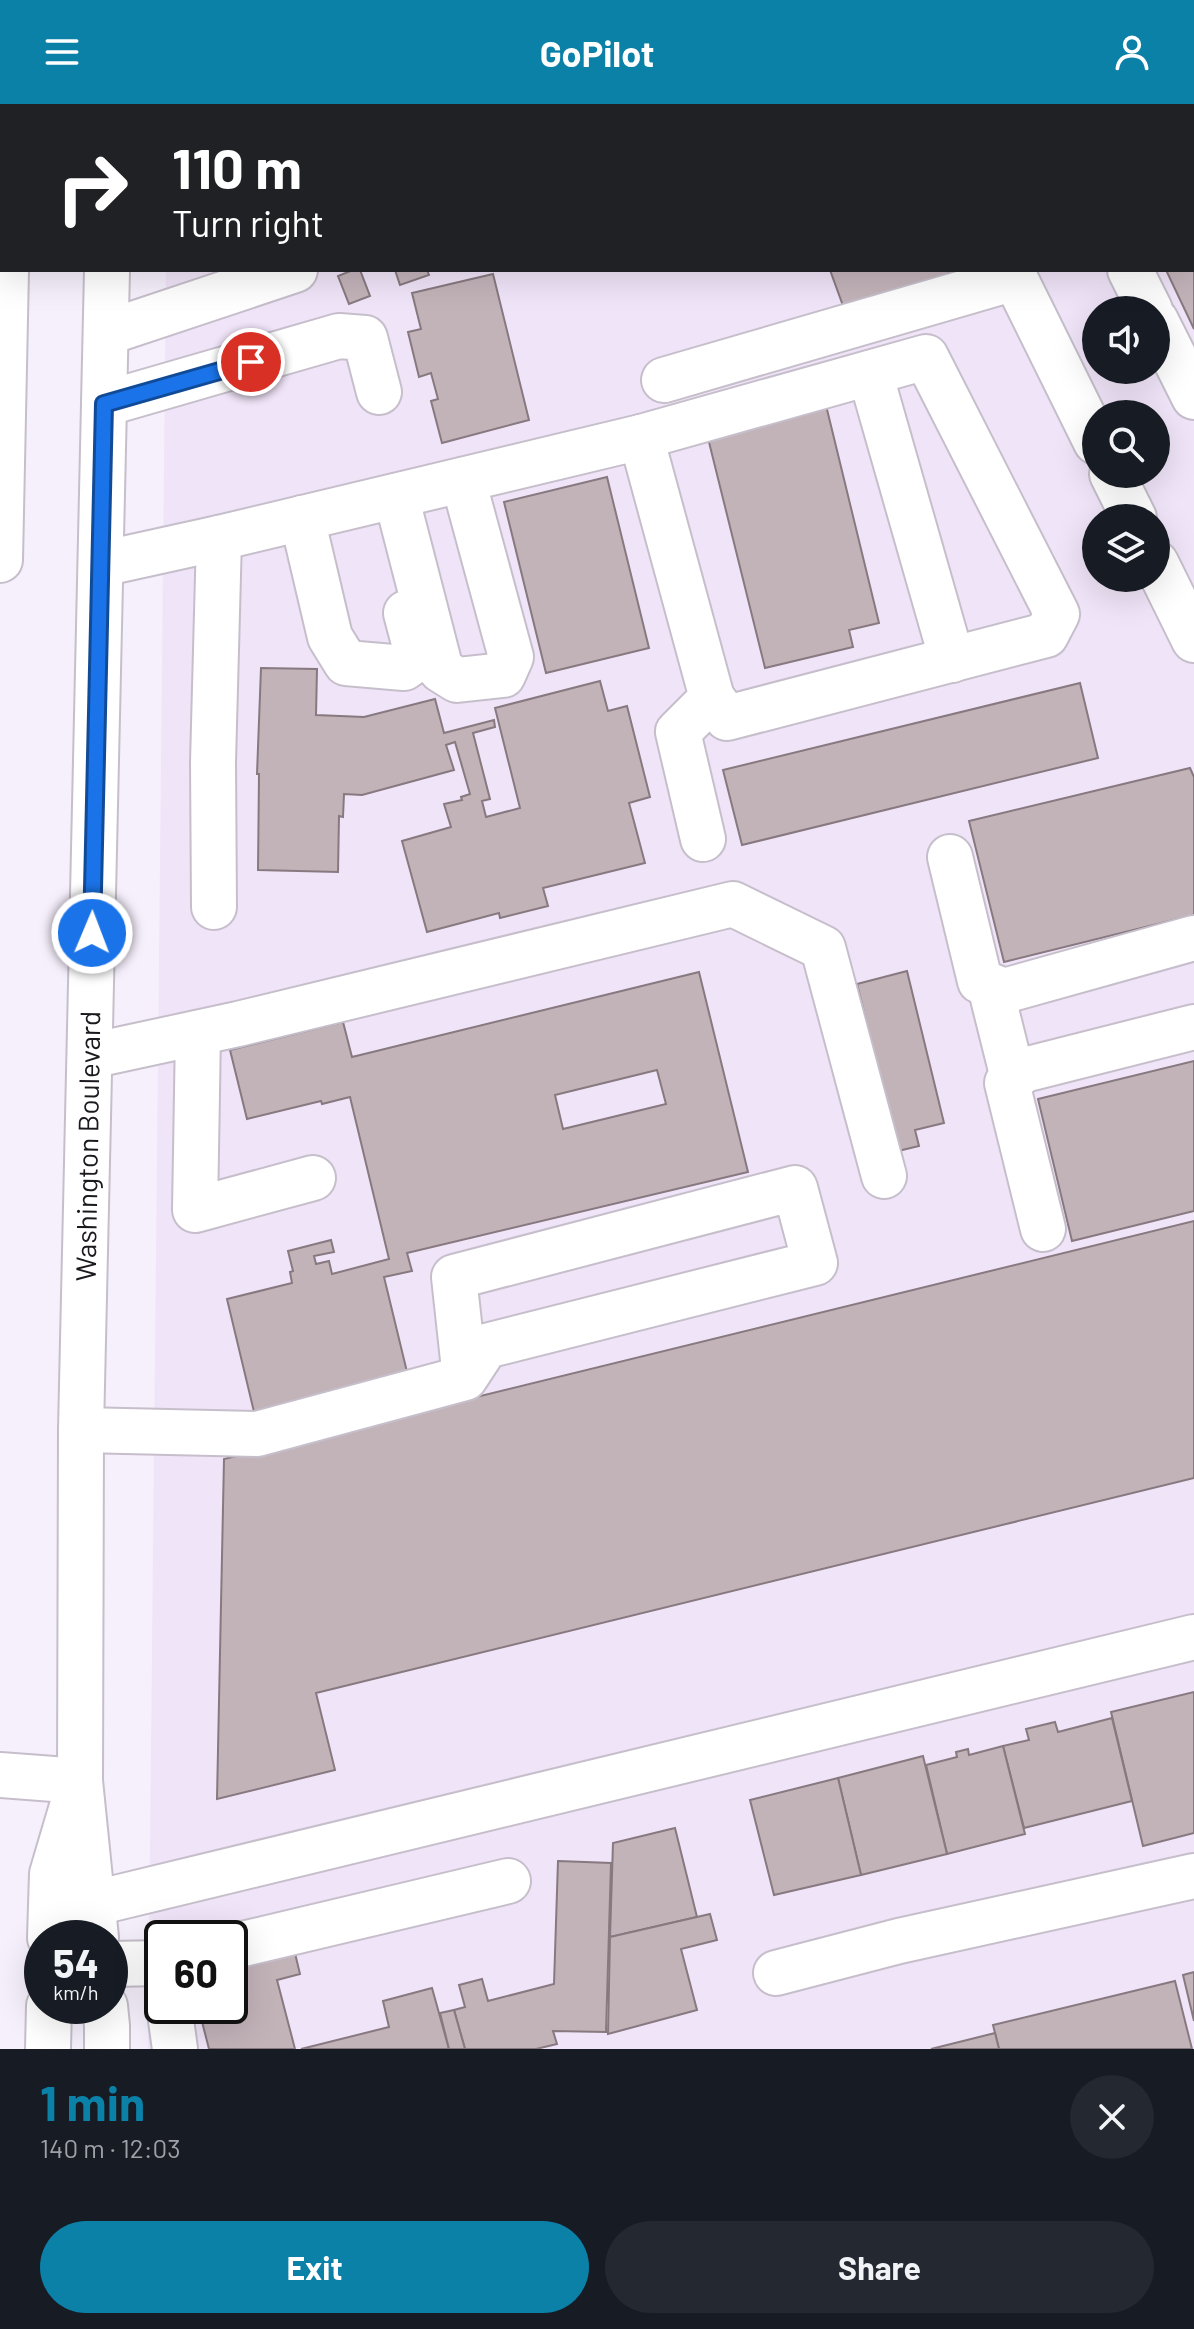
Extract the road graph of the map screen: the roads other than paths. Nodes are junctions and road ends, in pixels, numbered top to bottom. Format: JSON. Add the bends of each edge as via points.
{"nodes":[{"id":1,"x":6,"y":272,"type":"edge"},
{"id":2,"x":107,"y":272,"type":"edge"},
{"id":3,"x":289,"y":272,"type":"edge"},
{"id":4,"x":1131,"y":272,"type":"edge"},
{"id":5,"x":1013,"y":274,"type":"edge"},
{"id":6,"x":1143,"y":296,"type":"edge"},
{"id":7,"x":106,"y":333,"type":"junction"},
{"id":8,"x":1170,"y":349,"type":"edge"},
{"id":9,"x":870,"y":373,"type":"junction"},
{"id":10,"x":664,"y":380,"type":"dead end"},
{"id":11,"x":379,"y":392,"type":"dead end"},
{"id":12,"x":1194,"y":397,"type":"edge"},
{"id":13,"x":104,"y":404,"type":"junction"},
{"id":14,"x":1082,"y":414,"type":"edge"},
{"id":15,"x":641,"y":437,"type":"junction"},
{"id":16,"x":463,"y":480,"type":"junction"},
{"id":17,"x":386,"y":498,"type":"junction"},
{"id":18,"x":302,"y":518,"type":"junction"},
{"id":19,"x":219,"y":538,"type":"junction"},
{"id":20,"x":0,"y":560,"type":"edge"},
{"id":21,"x":101,"y":564,"type":"junction"},
{"id":22,"x":1172,"y":571,"type":"edge"},
{"id":23,"x":1194,"y":640,"type":"edge"},
{"id":24,"x":952,"y":660,"type":"junction"},
{"id":25,"x":712,"y":698,"type":"junction"},
{"id":26,"x":703,"y":839,"type":"dead end"},
{"id":27,"x":950,"y":857,"type":"dead end"},
{"id":28,"x":214,"y":907,"type":"dead end"},
{"id":29,"x":1194,"y":938,"type":"edge"},
{"id":30,"x":990,"y":986,"type":"junction"},
{"id":31,"x":1194,"y":1027,"type":"edge"},
{"id":32,"x":198,"y":1033,"type":"junction"},
{"id":33,"x":90,"y":1056,"type":"junction"},
{"id":34,"x":1013,"y":1078,"type":"junction"},
{"id":35,"x":884,"y":1176,"type":"dead end"},
{"id":36,"x":313,"y":1178,"type":"dead end"},
{"id":37,"x":1043,"y":1229,"type":"dead end"},
{"id":38,"x":465,"y":1378,"type":"junction"},
{"id":39,"x":81,"y":1430,"type":"junction"},
{"id":40,"x":1194,"y":1637,"type":"edge"},
{"id":41,"x":0,"y":1775,"type":"edge"},
{"id":42,"x":80,"y":1781,"type":"junction"},
{"id":43,"x":1194,"y":1876,"type":"edge"},
{"id":44,"x":508,"y":1881,"type":"dead end"},
{"id":45,"x":51,"y":1920,"type":"edge"},
{"id":46,"x":93,"y":1920,"type":"edge"},
{"id":47,"x":97,"y":1920,"type":"edge"},
{"id":48,"x":248,"y":1943,"type":"edge"},
{"id":49,"x":776,"y":1973,"type":"dead end"},
{"id":50,"x":49,"y":2024,"type":"edge"},
{"id":51,"x":107,"y":2024,"type":"edge"},
{"id":52,"x":172,"y":2024,"type":"edge"},
{"id":53,"x":48,"y":2049,"type":"edge"},
{"id":54,"x":107,"y":2049,"type":"edge"},
{"id":55,"x":175,"y":2049,"type":"edge"}],
"edges":[{"from":1,"to":20,"type":"main road"},
{"from":2,"to":7,"type":"main road","name":"Washington Boulevard"},
{"from":3,"to":7,"type":"main road"},
{"from":4,"to":6,"type":"main road"},
{"from":5,"to":10,"type":"main road"},
{"from":5,"to":14,"type":"main road"},
{"from":7,"to":13,"type":"main road","name":"Washington Boulevard"},
{"from":8,"to":12,"type":"main road"},
{"from":9,"to":15,"type":"main road"},
{"from":9,"to":24,"type":"main road"},
{"from":9,"to":24,"type":"main road","via":[[926,357],[1057,614],[1046,635]]},
{"from":11,"to":13,"type":"main road","via":[[365,338],[339,336]]},
{"from":13,"to":21,"type":"main road","name":"Washington Boulevard"},
{"from":15,"to":16,"type":"main road"},
{"from":15,"to":25,"type":"main road"},
{"from":16,"to":17,"type":"main road"},
{"from":16,"to":17,"type":"main road","via":[[511,657],[503,675],[457,680],[441,670]]},
{"from":17,"to":18,"type":"main road"},
{"from":17,"to":18,"type":"main road","via":[[418,658],[404,668],[346,663],[330,637]]},
{"from":18,"to":19,"type":"main road"},
{"from":19,"to":21,"type":"main road"},
{"from":19,"to":28,"type":"main road"},
{"from":21,"to":33,"type":"main road","name":"Washington Boulevard"},
{"from":22,"to":23,"type":"main road"},
{"from":24,"to":25,"type":"main road","via":[[727,718]]},
{"from":25,"to":26,"type":"main road","via":[[678,732]]},
{"from":27,"to":30,"type":"main road","via":[[980,981]]},
{"from":29,"to":30,"type":"main road","via":[[1004,991]]},
{"from":30,"to":34,"type":"main road"},
{"from":31,"to":34,"type":"main road","via":[[1024,1070]]},
{"from":32,"to":33,"type":"main road"},
{"from":32,"to":35,"type":"main road","via":[[733,904],[823,948]]},
{"from":32,"to":36,"type":"main road","via":[[195,1210]]},
{"from":33,"to":39,"type":"main road","name":"Washington Boulevard"},
{"from":34,"to":37,"type":"main road","via":[[1007,1083]]},
{"from":38,"to":38,"type":"main road","via":[[486,1346],[815,1263],[795,1188],[454,1277]]},
{"from":38,"to":39,"type":"main road","via":[[257,1434]]},
{"from":39,"to":42,"type":"main road","name":"Washington Boulevard"},
{"from":40,"to":47,"type":"main road"},
{"from":41,"to":42,"type":"main road"},
{"from":42,"to":45,"type":"main road","name":"Washington Boulevard","via":[[52,1874]]},
{"from":42,"to":46,"type":"main road","name":"Washington Boulevard"},
{"from":43,"to":49,"type":"main road"},
{"from":44,"to":48,"type":"main road"},
{"from":50,"to":53,"type":"main road"},
{"from":51,"to":54,"type":"main road"},
{"from":52,"to":55,"type":"main road"}]}
